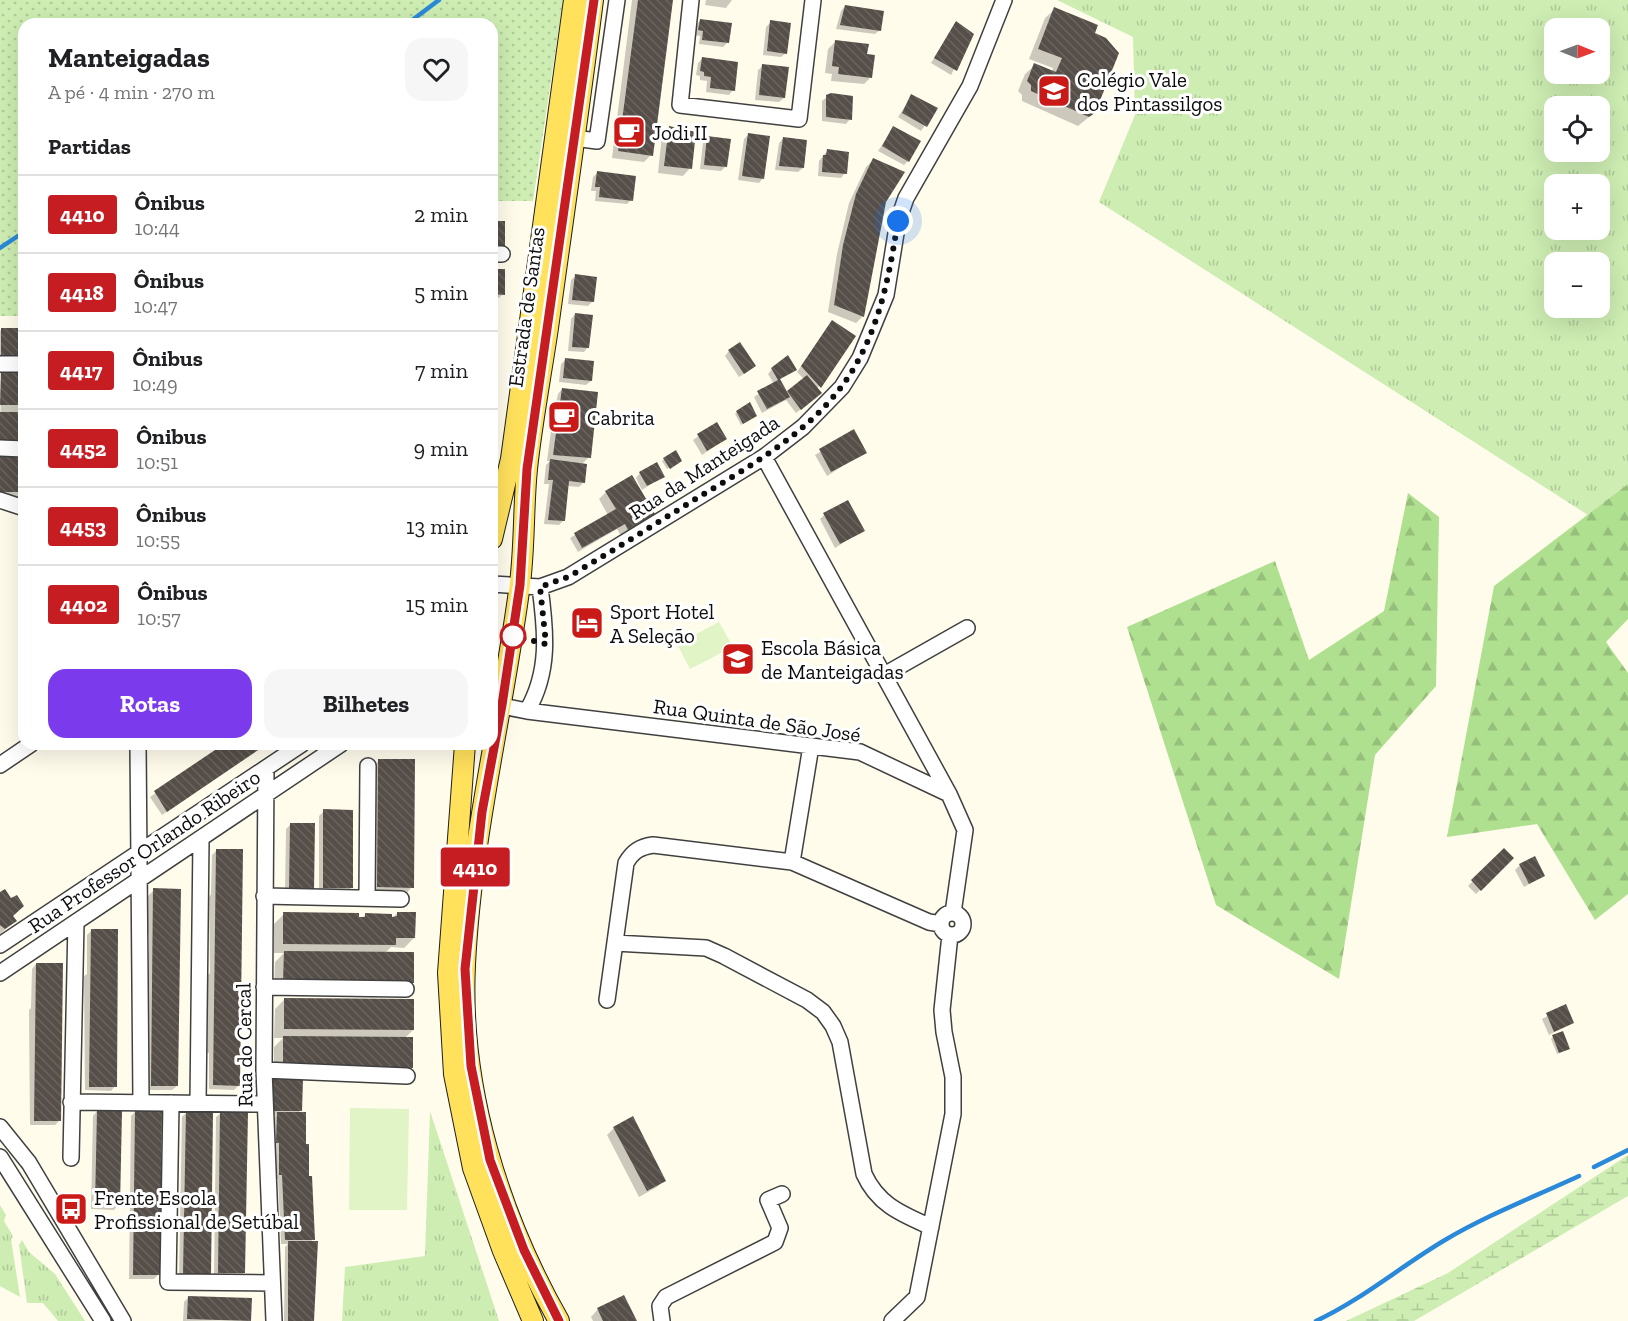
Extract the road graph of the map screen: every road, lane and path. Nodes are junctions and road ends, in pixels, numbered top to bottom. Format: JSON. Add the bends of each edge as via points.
{"nodes":[{"id":1,"x":574,"y":0,"type":"edge"},
{"id":2,"x":593,"y":0,"type":"edge"},
{"id":3,"x":616,"y":0,"type":"edge"},
{"id":4,"x":691,"y":0,"type":"edge"},
{"id":5,"x":813,"y":0,"type":"edge"},
{"id":6,"x":1004,"y":0,"type":"edge"},
{"id":7,"x":574,"y":138,"type":"junction"},
{"id":8,"x":0,"y":364,"type":"edge"},
{"id":9,"x":18,"y":364,"type":"edge"},
{"id":10,"x":0,"y":448,"type":"edge"},
{"id":11,"x":18,"y":449,"type":"edge"},
{"id":12,"x":764,"y":457,"type":"junction"},
{"id":13,"x":0,"y":500,"type":"edge"},
{"id":14,"x":18,"y":506,"type":"edge"},
{"id":15,"x":498,"y":514,"type":"edge"},
{"id":16,"x":498,"y":584,"type":"edge"},
{"id":17,"x":520,"y":585,"type":"junction"},
{"id":18,"x":540,"y":587,"type":"junction"},
{"id":19,"x":967,"y":628,"type":"dead end"},
{"id":20,"x":884,"y":675,"type":"junction"},
{"id":21,"x":498,"y":699,"type":"edge"},
{"id":22,"x":498,"y":704,"type":"edge"},
{"id":23,"x":527,"y":711,"type":"junction"},
{"id":24,"x":811,"y":746,"type":"junction"},
{"id":25,"x":22,"y":750,"type":"edge"},
{"id":26,"x":138,"y":750,"type":"edge"},
{"id":27,"x":293,"y":750,"type":"edge"},
{"id":28,"x":332,"y":750,"type":"edge"},
{"id":29,"x":465,"y":750,"type":"edge"},
{"id":30,"x":491,"y":750,"type":"edge"},
{"id":31,"x":0,"y":765,"type":"edge"},
{"id":32,"x":368,"y":766,"type":"dead end"},
{"id":33,"x":266,"y":768,"type":"junction"},
{"id":34,"x":266,"y":794,"type":"junction"},
{"id":35,"x":949,"y":794,"type":"junction"},
{"id":36,"x":201,"y":839,"type":"junction"},
{"id":37,"x":138,"y":852,"type":"junction"},
{"id":38,"x":792,"y":862,"type":"junction"},
{"id":39,"x":138,"y":882,"type":"junction"},
{"id":40,"x":264,"y":896,"type":"junction"},
{"id":41,"x":367,"y":898,"type":"junction"},
{"id":42,"x":401,"y":899,"type":"dead end"},
{"id":43,"x":76,"y":922,"type":"junction"},
{"id":44,"x":946,"y":929,"type":"junction"},
{"id":45,"x":615,"y":943,"type":"junction"},
{"id":46,"x":0,"y":945,"type":"edge"},
{"id":47,"x":0,"y":973,"type":"edge"},
{"id":48,"x":264,"y":987,"type":"junction"},
{"id":49,"x":406,"y":989,"type":"dead end"},
{"id":50,"x":607,"y":1000,"type":"dead end"},
{"id":51,"x":264,"y":1070,"type":"junction"},
{"id":52,"x":406,"y":1076,"type":"dead end"},
{"id":53,"x":71,"y":1102,"type":"junction"},
{"id":54,"x":141,"y":1102,"type":"junction"},
{"id":55,"x":171,"y":1103,"type":"junction"},
{"id":56,"x":198,"y":1103,"type":"junction"},
{"id":57,"x":265,"y":1104,"type":"junction"},
{"id":58,"x":0,"y":1127,"type":"edge"},
{"id":59,"x":0,"y":1157,"type":"edge"},
{"id":60,"x":71,"y":1158,"type":"dead end"},
{"id":61,"x":782,"y":1194,"type":"dead end"},
{"id":62,"x":932,"y":1227,"type":"junction"},
{"id":63,"x":503,"y":1251,"type":"junction"},
{"id":64,"x":272,"y":1283,"type":"junction"},
{"id":65,"x":103,"y":1321,"type":"edge"},
{"id":66,"x":123,"y":1321,"type":"edge"},
{"id":67,"x":274,"y":1321,"type":"edge"},
{"id":68,"x":519,"y":1321,"type":"edge"},
{"id":69,"x":533,"y":1321,"type":"edge"},
{"id":70,"x":559,"y":1321,"type":"edge"},
{"id":71,"x":662,"y":1321,"type":"edge"},
{"id":72,"x":892,"y":1321,"type":"edge"}],
"edges":[{"from":1,"to":15,"type":"main road","name":"Estrada de Santas","via":[[511,459]]},
{"from":2,"to":7,"type":"main road","name":"Estrada de Santas"},
{"from":3,"to":7,"type":"street","via":[[597,141]]},
{"from":4,"to":5,"type":"street","via":[[680,105],[799,119]]},
{"from":6,"to":12,"type":"street","name":"Rua da Manteigada","via":[[970,86],[906,198],[898,221],[886,295],[860,358],[822,409]]},
{"from":7,"to":17,"type":"main road","name":"Estrada de Santas","via":[[527,469]]},
{"from":8,"to":9,"type":"street"},
{"from":10,"to":11,"type":"street"},
{"from":12,"to":18,"type":"street","name":"Rua da Manteigada","via":[[568,577]]},
{"from":12,"to":20,"type":"street"},
{"from":13,"to":14,"type":"street"},
{"from":16,"to":17,"type":"street","name":"Rua da Manteigada"},
{"from":17,"to":18,"type":"street","name":"Rua da Manteigada"},
{"from":17,"to":21,"type":"main road","name":"Estrada de Santas"},
{"from":18,"to":23,"type":"street","via":[[545,624],[544,665]]},
{"from":19,"to":20,"type":"street"},
{"from":20,"to":35,"type":"street"},
{"from":22,"to":23,"type":"street","name":"Rua Quinta de São José"},
{"from":23,"to":24,"type":"street","name":"Rua Quinta de São José"},
{"from":24,"to":35,"type":"street","name":"Rua Quinta de São José","via":[[860,752]]},
{"from":24,"to":38,"type":"street"},
{"from":25,"to":31,"type":"street"},
{"from":26,"to":37,"type":"street"},
{"from":27,"to":33,"type":"street","name":"Rua Professor Orlando Ribeiro"},
{"from":28,"to":34,"type":"street","name":"Rua Professor Orlando Ribeiro"},
{"from":29,"to":63,"type":"main road","via":[[450,937],[450,1026],[454,1074],[471,1157]]},
{"from":30,"to":70,"type":"main road","name":"Estrada de Santas","via":[[470,905],[465,969],[467,1034],[490,1160],[520,1241]]},
{"from":32,"to":41,"type":"street"},
{"from":33,"to":34,"type":"street","name":"Rua do Cercal"},
{"from":33,"to":37,"type":"street","name":"Rua Professor Orlando Ribeiro"},
{"from":34,"to":36,"type":"street","name":"Rua Professor Orlando Ribeiro"},
{"from":34,"to":40,"type":"street","name":"Rua do Cercal"},
{"from":35,"to":44,"type":"street","via":[[965,830],[953,913],[961,917],[963,926],[959,933]]},
{"from":36,"to":39,"type":"street","name":"Rua Professor Orlando Ribeiro"},
{"from":36,"to":56,"type":"street"},
{"from":37,"to":39,"type":"street"},
{"from":37,"to":46,"type":"street","name":"Rua Professor Orlando Ribeiro"},
{"from":38,"to":44,"type":"street"},
{"from":38,"to":45,"type":"street","via":[[643,846],[626,863]]},
{"from":39,"to":43,"type":"street","name":"Rua Professor Orlando Ribeiro"},
{"from":39,"to":54,"type":"street"},
{"from":40,"to":41,"type":"street"},
{"from":40,"to":48,"type":"street","name":"Rua do Cercal"},
{"from":41,"to":42,"type":"street"},
{"from":43,"to":47,"type":"street","name":"Rua Professor Orlando Ribeiro"},
{"from":43,"to":53,"type":"street"},
{"from":44,"to":62,"type":"street","via":[[942,1010],[955,1095]]},
{"from":45,"to":50,"type":"street"},
{"from":45,"to":62,"type":"street","via":[[706,948],[823,1012],[840,1042],[864,1174],[872,1190],[898,1213]]},
{"from":48,"to":49,"type":"street"},
{"from":48,"to":51,"type":"street","name":"Rua do Cercal"},
{"from":51,"to":52,"type":"street"},
{"from":51,"to":57,"type":"street","name":"Rua do Cercal"},
{"from":53,"to":54,"type":"street"},
{"from":53,"to":60,"type":"street"},
{"from":54,"to":55,"type":"street"},
{"from":55,"to":56,"type":"street"},
{"from":55,"to":64,"type":"street","via":[[168,1282]]},
{"from":56,"to":57,"type":"street"},
{"from":57,"to":64,"type":"street","name":"Rua do Cercal"},
{"from":58,"to":66,"type":"street","via":[[29,1163]]},
{"from":59,"to":65,"type":"street"},
{"from":61,"to":71,"type":"street","via":[[768,1200],[780,1228],[775,1242],[666,1297],[659,1313]]},
{"from":62,"to":72,"type":"street","via":[[917,1297]]},
{"from":63,"to":68,"type":"main road"},
{"from":63,"to":69,"type":"main road"},
{"from":64,"to":67,"type":"street","name":"Rua do Cercal"}]}
